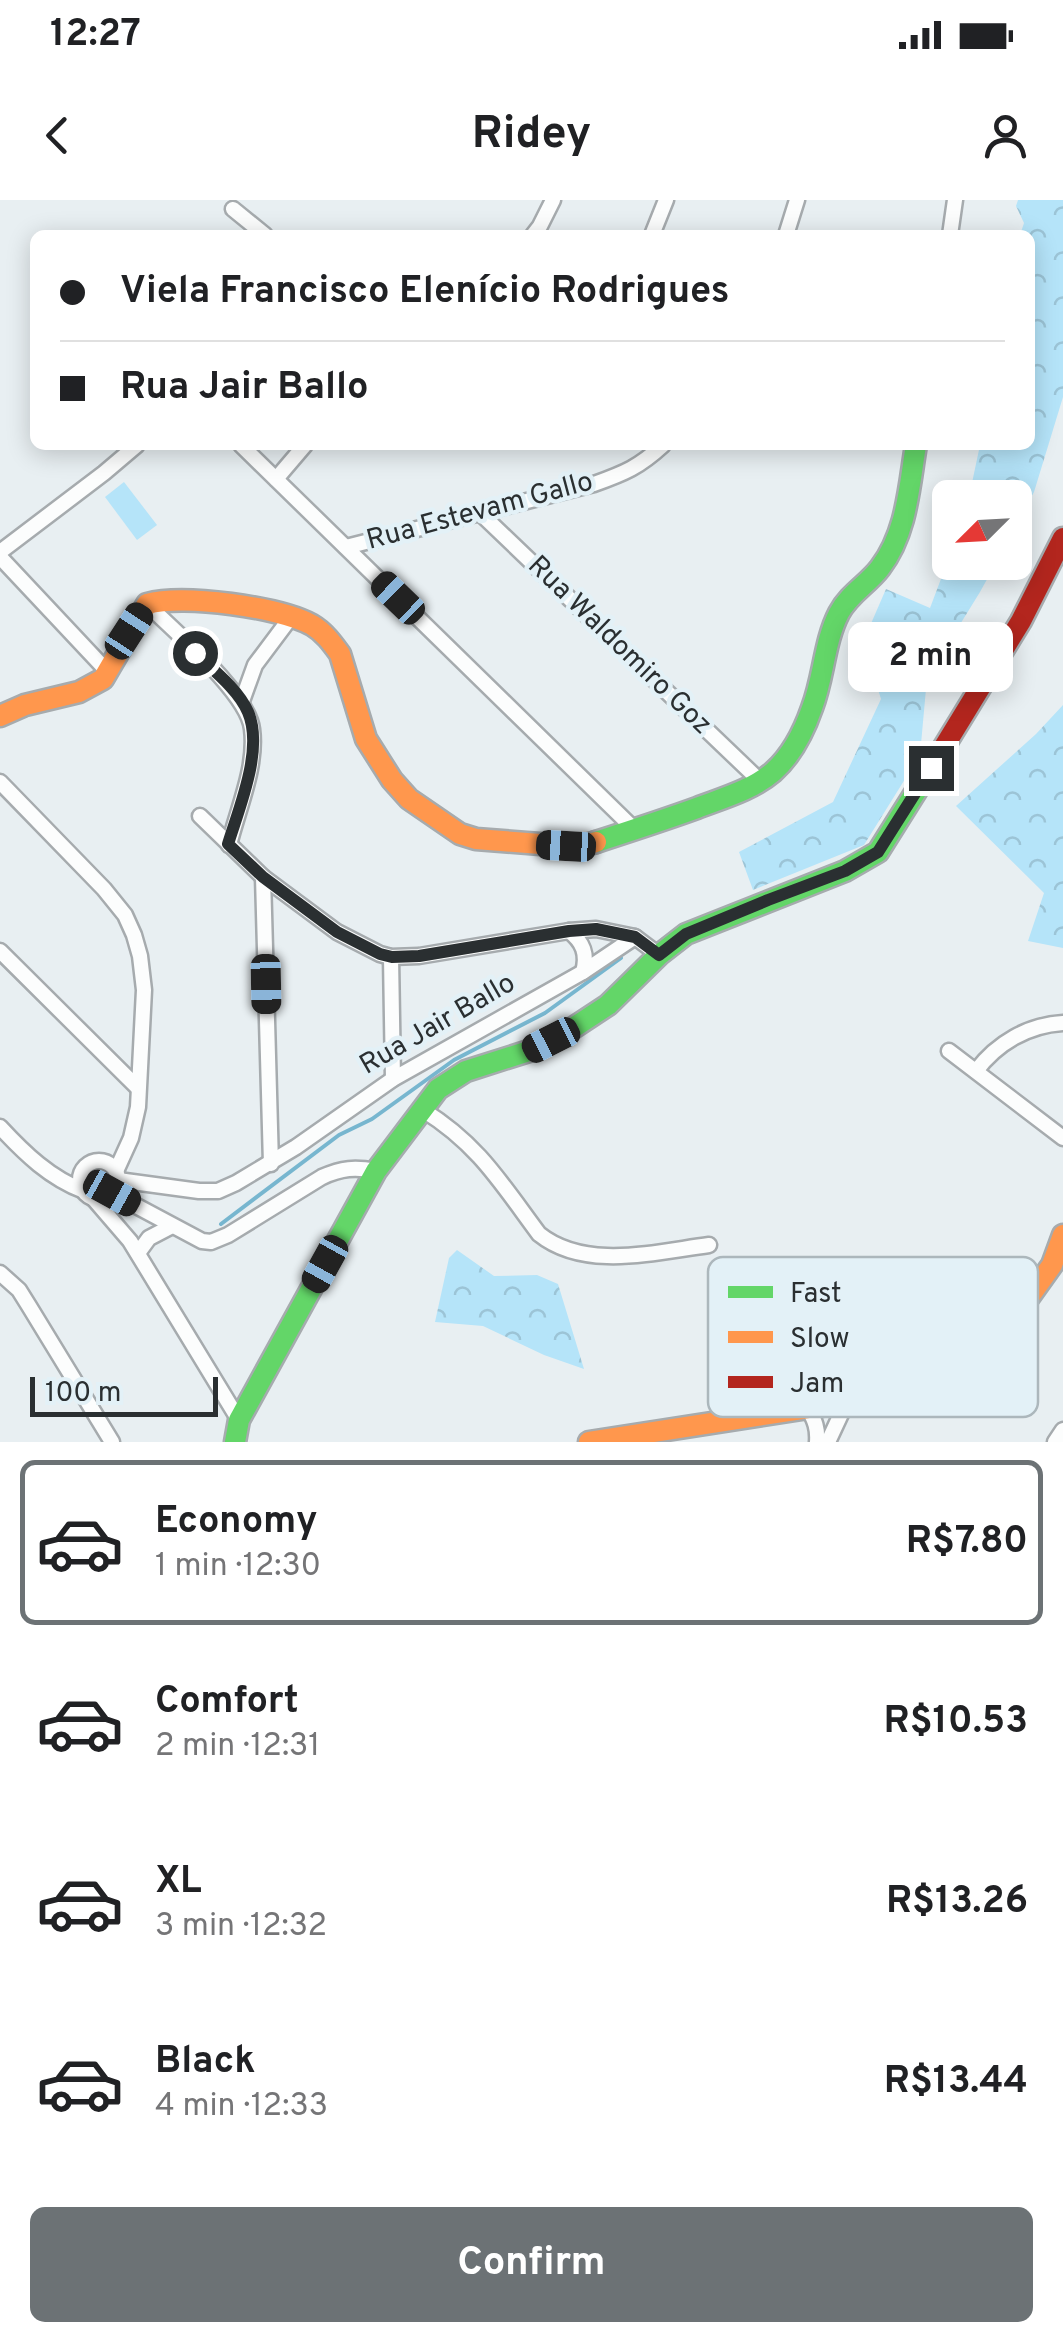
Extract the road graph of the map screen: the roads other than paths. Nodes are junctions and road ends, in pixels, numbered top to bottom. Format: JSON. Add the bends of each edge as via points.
{"nodes":[{"id":1,"x":554,"y":200,"type":"edge"},
{"id":2,"x":666,"y":200,"type":"edge"},
{"id":3,"x":797,"y":200,"type":"edge"},
{"id":4,"x":955,"y":200,"type":"edge"},
{"id":5,"x":233,"y":208,"type":"dead end"},
{"id":6,"x":259,"y":230,"type":"edge"},
{"id":7,"x":536,"y":230,"type":"edge"},
{"id":8,"x":654,"y":230,"type":"edge"},
{"id":9,"x":788,"y":230,"type":"edge"},
{"id":10,"x":951,"y":230,"type":"edge"},
{"id":11,"x":131,"y":450,"type":"edge"},
{"id":12,"x":246,"y":450,"type":"edge"},
{"id":13,"x":301,"y":450,"type":"edge"},
{"id":14,"x":657,"y":450,"type":"edge"},
{"id":15,"x":915,"y":450,"type":"edge"},
{"id":16,"x":276,"y":479,"type":"junction"},
{"id":17,"x":479,"y":512,"type":"junction"},
{"id":18,"x":1063,"y":538,"type":"edge"},
{"id":19,"x":346,"y":547,"type":"junction"},
{"id":20,"x":0,"y":554,"type":"edge"},
{"id":21,"x":147,"y":604,"type":"junction"},
{"id":22,"x":291,"y":617,"type":"junction"},
{"id":23,"x":106,"y":671,"type":"junction"},
{"id":24,"x":242,"y":701,"type":"junction"},
{"id":25,"x":0,"y":716,"type":"edge"},
{"id":26,"x":760,"y":781,"type":"junction"},
{"id":27,"x":0,"y":782,"type":"edge"},
{"id":28,"x":200,"y":816,"type":"dead end"},
{"id":29,"x":635,"y":830,"type":"junction"},
{"id":30,"x":228,"y":844,"type":"junction"},
{"id":31,"x":263,"y":877,"type":"junction"},
{"id":32,"x":569,"y":931,"type":"junction"},
{"id":33,"x":635,"y":937,"type":"junction"},
{"id":34,"x":0,"y":951,"type":"edge"},
{"id":35,"x":659,"y":955,"type":"junction"},
{"id":36,"x":392,"y":957,"type":"junction"},
{"id":37,"x":583,"y":972,"type":"junction"},
{"id":38,"x":1063,"y":1022,"type":"edge"},
{"id":39,"x":948,"y":1052,"type":"dead end"},
{"id":40,"x":976,"y":1071,"type":"junction"},
{"id":41,"x":393,"y":1079,"type":"junction"},
{"id":42,"x":138,"y":1088,"type":"junction"},
{"id":43,"x":423,"y":1110,"type":"junction"},
{"id":44,"x":0,"y":1127,"type":"edge"},
{"id":45,"x":1063,"y":1138,"type":"edge"},
{"id":46,"x":271,"y":1164,"type":"junction"},
{"id":47,"x":44,"y":1168,"type":"junction"},
{"id":48,"x":376,"y":1171,"type":"junction"},
{"id":49,"x":81,"y":1174,"type":"junction"},
{"id":50,"x":105,"y":1184,"type":"junction"},
{"id":51,"x":172,"y":1226,"type":"junction"},
{"id":52,"x":1063,"y":1235,"type":"edge"},
{"id":53,"x":709,"y":1245,"type":"dead end"},
{"id":54,"x":134,"y":1247,"type":"junction"},
{"id":55,"x":1058,"y":1266,"type":"edge"},
{"id":56,"x":0,"y":1273,"type":"edge"},
{"id":57,"x":1038,"y":1289,"type":"edge"},
{"id":58,"x":755,"y":1417,"type":"edge"},
{"id":59,"x":813,"y":1417,"type":"edge"},
{"id":60,"x":840,"y":1417,"type":"edge"},
{"id":61,"x":239,"y":1420,"type":"junction"},
{"id":62,"x":1063,"y":1430,"type":"edge"},
{"id":63,"x":112,"y":1442,"type":"edge"},
{"id":64,"x":236,"y":1442,"type":"edge"},
{"id":65,"x":589,"y":1442,"type":"edge"},
{"id":66,"x":817,"y":1442,"type":"edge"},
{"id":67,"x":828,"y":1442,"type":"edge"},
{"id":68,"x":1055,"y":1442,"type":"edge"}],
"edges":[{"from":1,"to":7,"type":"street"},
{"from":2,"to":8,"type":"street"},
{"from":3,"to":9,"type":"street"},
{"from":4,"to":10,"type":"street"},
{"from":5,"to":6,"type":"street"},
{"from":11,"to":20,"type":"street"},
{"from":12,"to":16,"type":"street"},
{"from":13,"to":16,"type":"street"},
{"from":14,"to":17,"type":"street","name":"Rua Estevam Gallo","via":[[627,472],[594,484]]},
{"from":15,"to":26,"type":"main road","via":[[892,549],[840,611],[804,725],[785,758]]},
{"from":16,"to":19,"type":"street"},
{"from":17,"to":19,"type":"street","name":"Rua Estevam Gallo"},
{"from":17,"to":26,"type":"street","name":"Rua Waldomiro Goz"},
{"from":18,"to":35,"type":"main road","via":[[1021,621],[878,852],[686,934]]},
{"from":19,"to":29,"type":"street"},
{"from":20,"to":23,"type":"street"},
{"from":21,"to":22,"type":"main road","via":[[178,598]]},
{"from":21,"to":23,"type":"main road"},
{"from":21,"to":24,"type":"street"},
{"from":22,"to":24,"type":"street","via":[[254,665]]},
{"from":22,"to":29,"type":"main road","via":[[310,624],[340,654],[366,738],[392,780],[460,834],[566,846]]},
{"from":23,"to":25,"type":"main road","via":[[92,687]]},
{"from":24,"to":30,"type":"street","via":[[253,746]]},
{"from":26,"to":29,"type":"main road"},
{"from":27,"to":42,"type":"street","via":[[125,914],[144,990]]},
{"from":28,"to":30,"type":"street"},
{"from":30,"to":31,"type":"street"},
{"from":31,"to":36,"type":"street","via":[[337,932]]},
{"from":31,"to":46,"type":"street"},
{"from":32,"to":33,"type":"street"},
{"from":32,"to":36,"type":"street"},
{"from":32,"to":37,"type":"street","via":[[581,940]]},
{"from":33,"to":35,"type":"street"},
{"from":33,"to":37,"type":"street","name":"Rua Jair Ballo"},
{"from":34,"to":42,"type":"street"},
{"from":35,"to":43,"type":"main road","via":[[583,1022],[532,1050],[466,1072],[438,1089]]},
{"from":36,"to":41,"type":"street"},
{"from":37,"to":41,"type":"street","name":"Rua Jair Ballo"},
{"from":38,"to":40,"type":"street","via":[[1020,1034]]},
{"from":39,"to":40,"type":"street"},
{"from":40,"to":45,"type":"street"},
{"from":41,"to":46,"type":"street","name":"Rua Jair Ballo"},
{"from":42,"to":50,"type":"street","via":[[131,1138]]},
{"from":43,"to":48,"type":"main road"},
{"from":43,"to":53,"type":"street","via":[[462,1137],[539,1234],[565,1250],[634,1255]]},
{"from":44,"to":47,"type":"street"},
{"from":46,"to":50,"type":"street","name":"Rua Jair Ballo","via":[[218,1191]]},
{"from":47,"to":49,"type":"street"},
{"from":47,"to":50,"type":"street","via":[[59,1181]]},
{"from":48,"to":51,"type":"street","via":[[338,1170],[217,1240],[202,1241]]},
{"from":48,"to":61,"type":"main road"},
{"from":49,"to":50,"type":"street","via":[[81,1186]]},
{"from":49,"to":50,"type":"street","via":[[88,1164]]},
{"from":50,"to":51,"type":"street"},
{"from":50,"to":54,"type":"street"},
{"from":51,"to":54,"type":"street"},
{"from":52,"to":55,"type":"main road"},
{"from":54,"to":61,"type":"street"},
{"from":55,"to":57,"type":"main road"},
{"from":56,"to":63,"type":"street","via":[[19,1290]]},
{"from":58,"to":65,"type":"main road"},
{"from":59,"to":66,"type":"street"},
{"from":60,"to":67,"type":"street"},
{"from":61,"to":64,"type":"main road"},
{"from":62,"to":68,"type":"street"}]}
